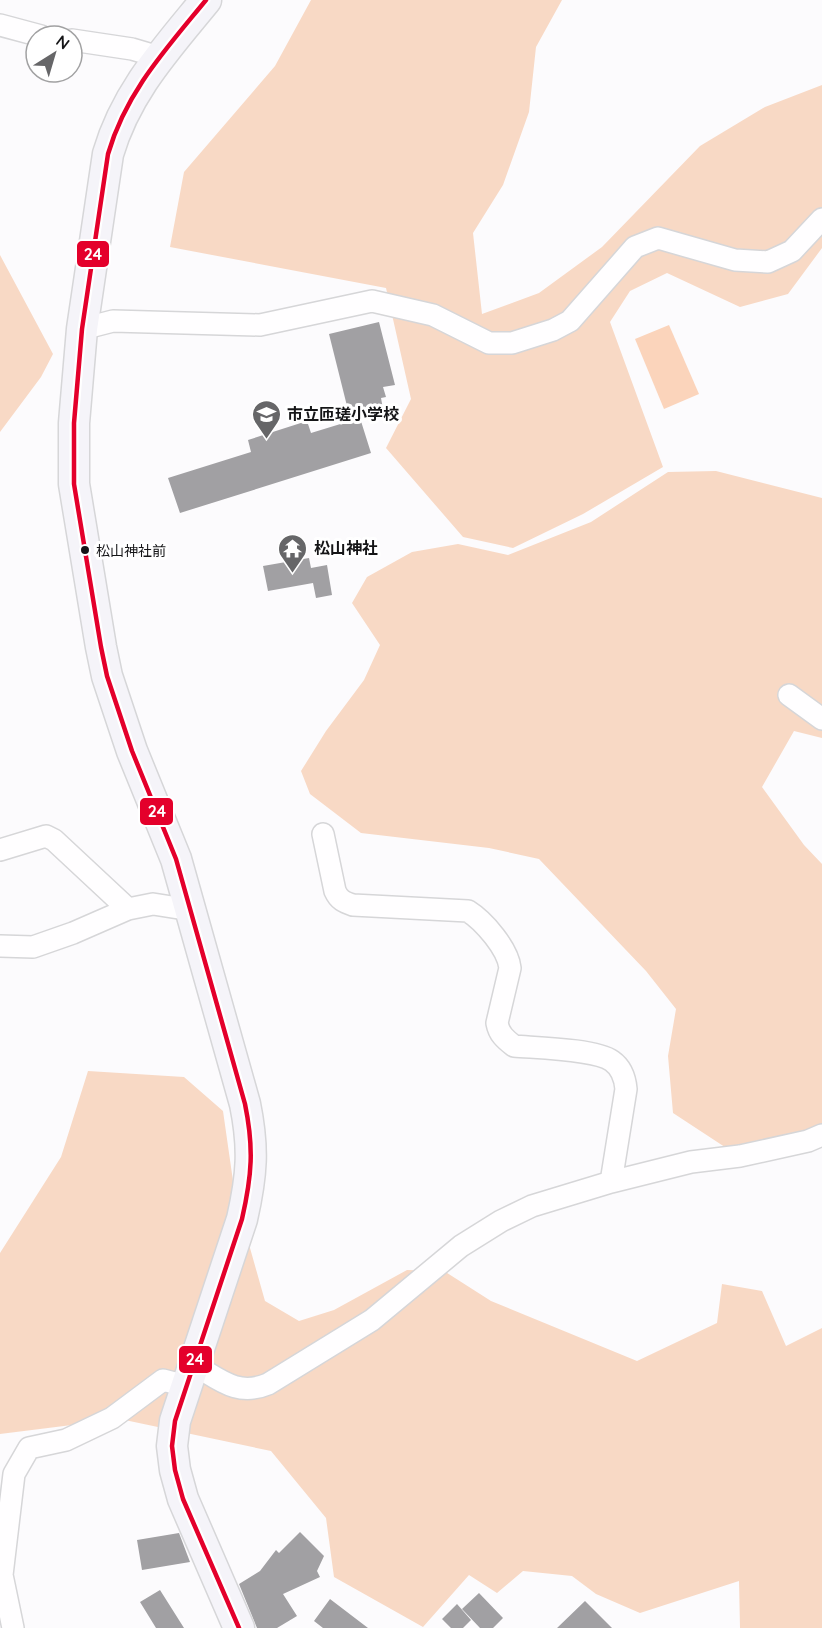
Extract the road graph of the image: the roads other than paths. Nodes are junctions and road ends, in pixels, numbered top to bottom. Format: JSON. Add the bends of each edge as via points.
{"nodes":[{"id":1,"x":206,"y":0,"type":"edge"},
{"id":2,"x":0,"y":25,"type":"edge"},
{"id":3,"x":24,"y":31,"type":"edge"},
{"id":4,"x":84,"y":42,"type":"edge"},
{"id":5,"x":159,"y":57,"type":"junction"},
{"id":6,"x":822,"y":219,"type":"edge"},
{"id":7,"x":82,"y":329,"type":"junction"},
{"id":8,"x":789,"y":695,"type":"dead end"},
{"id":9,"x":822,"y":719,"type":"edge"},
{"id":10,"x":323,"y":834,"type":"dead end"},
{"id":11,"x":0,"y":850,"type":"edge"},
{"id":12,"x":128,"y":909,"type":"junction"},
{"id":13,"x":191,"y":910,"type":"junction"},
{"id":14,"x":0,"y":946,"type":"edge"},
{"id":15,"x":822,"y":1135,"type":"edge"},
{"id":16,"x":611,"y":1182,"type":"junction"},
{"id":17,"x":190,"y":1375,"type":"junction"},
{"id":18,"x":14,"y":1628,"type":"edge"},
{"id":19,"x":238,"y":1628,"type":"edge"}],
"edges":[{"from":1,"to":5,"type":"main road"},
{"from":2,"to":3,"type":"street"},
{"from":4,"to":5,"type":"street"},
{"from":5,"to":7,"type":"main road","via":[[129,100],[114,131]]},
{"from":6,"to":7,"type":"street","via":[[792,251],[768,262],[735,260],[658,238],[635,247],[570,321],[512,343],[489,343],[433,315],[372,301],[260,326],[113,321]]},
{"from":7,"to":13,"type":"main road","via":[[74,423],[74,484],[101,647],[132,751],[176,859]]},
{"from":8,"to":9,"type":"street"},
{"from":10,"to":16,"type":"street","via":[[334,891],[344,902],[468,911],[477,916],[509,959],[497,1023],[505,1040],[514,1046],[599,1055],[618,1066],[626,1089]]},
{"from":11,"to":12,"type":"street","via":[[46,836]]},
{"from":12,"to":13,"type":"street","via":[[153,904]]},
{"from":12,"to":14,"type":"street","via":[[33,947]]},
{"from":13,"to":17,"type":"main road","via":[[245,1104],[252,1166],[242,1219]]},
{"from":15,"to":16,"type":"street"},
{"from":16,"to":17,"type":"street","via":[[532,1206],[501,1221],[461,1246],[372,1320],[268,1384],[241,1389]]},
{"from":17,"to":18,"type":"street","via":[[163,1380],[112,1418],[66,1440],[29,1448],[14,1474],[2,1575]]},
{"from":17,"to":19,"type":"main road","via":[[175,1421],[175,1470],[183,1499]]}]}
